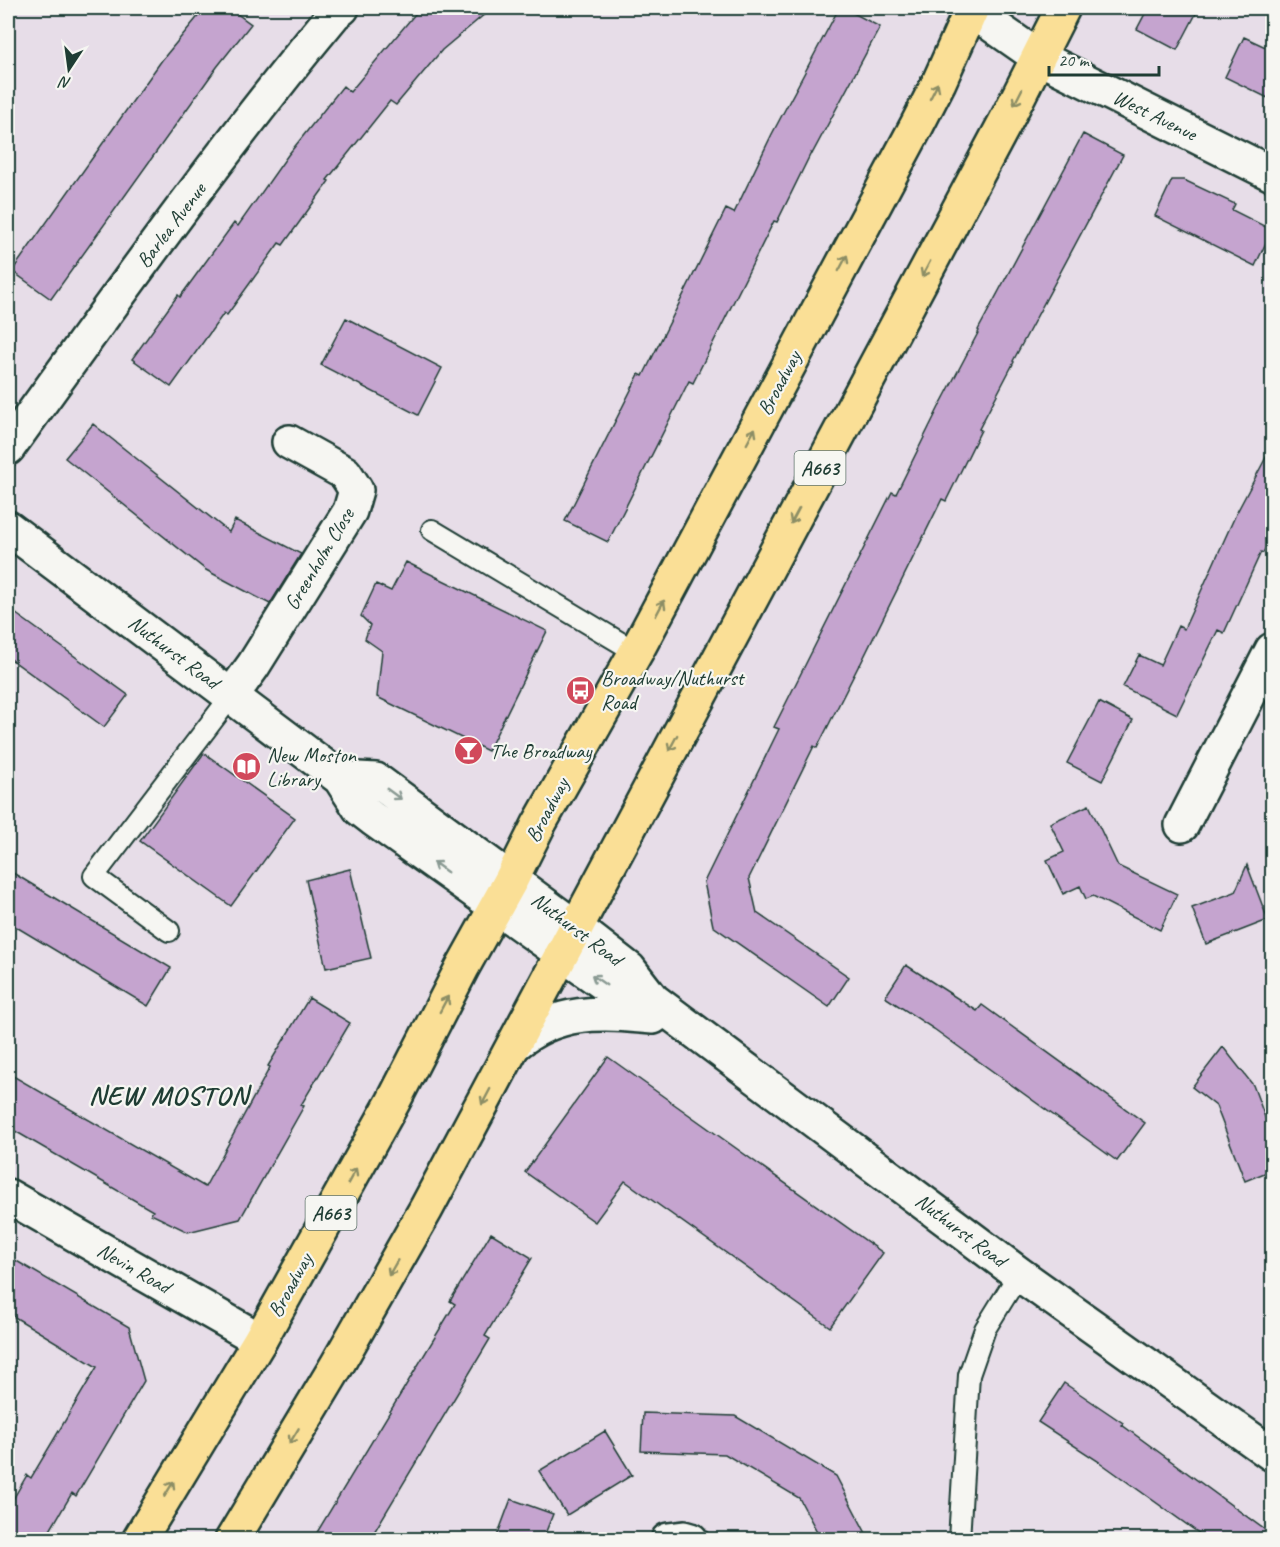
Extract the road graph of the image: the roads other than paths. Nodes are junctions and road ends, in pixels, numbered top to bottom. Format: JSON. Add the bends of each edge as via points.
{"nodes":[{"id":1,"x":971,"y":8,"type":"edge"},
{"id":2,"x":1063,"y":8,"type":"edge"},
{"id":3,"x":334,"y":9,"type":"edge"},
{"id":4,"x":1038,"y":57,"type":"junction"},
{"id":5,"x":1272,"y":174,"type":"edge"},
{"id":6,"x":289,"y":442,"type":"dead end"},
{"id":7,"x":8,"y":448,"type":"edge"},
{"id":8,"x":8,"y":528,"type":"edge"},
{"id":9,"x":432,"y":530,"type":"dead end"},
{"id":10,"x":1272,"y":650,"type":"edge"},
{"id":11,"x":636,"y":652,"type":"junction"},
{"id":12,"x":232,"y":695,"type":"junction"},
{"id":13,"x":1182,"y":825,"type":"dead end"},
{"id":14,"x":504,"y":894,"type":"junction"},
{"id":15,"x":169,"y":931,"type":"dead end"},
{"id":16,"x":568,"y":940,"type":"junction"},
{"id":17,"x":687,"y":1024,"type":"junction"},
{"id":18,"x":514,"y":1045,"type":"junction"},
{"id":19,"x":8,"y":1196,"type":"edge"},
{"id":20,"x":1019,"y":1274,"type":"junction"},
{"id":21,"x":260,"y":1340,"type":"junction"},
{"id":22,"x":1272,"y":1454,"type":"edge"},
{"id":23,"x":139,"y":1539,"type":"edge"},
{"id":24,"x":232,"y":1539,"type":"edge"},
{"id":25,"x":668,"y":1539,"type":"edge"},
{"id":26,"x":691,"y":1539,"type":"edge"},
{"id":27,"x":959,"y":1539,"type":"edge"}],
"edges":[{"from":1,"to":4,"type":"street","name":"West Avenue"},
{"from":11,"to":1,"type":"highway","name":"Broadway","number":"A663","one_way":true,"via":[[939,82]]},
{"from":2,"to":4,"type":"highway","number":"A663"},
{"from":3,"to":7,"type":"street","name":"Barlea Avenue"},
{"from":4,"to":5,"type":"street","name":"West Avenue"},
{"from":4,"to":16,"type":"highway","number":"A663","one_way":true},
{"from":6,"to":12,"type":"street","name":"Greenholm Close","via":[[345,473],[356,490],[350,511]]},
{"from":8,"to":12,"type":"street","name":"Nuthurst Road"},
{"from":9,"to":11,"type":"lane"},
{"from":10,"to":13,"type":"street"},
{"from":11,"to":14,"type":"highway","name":"Broadway","number":"A663"},
{"from":12,"to":14,"type":"street","name":"Nuthurst Road","via":[[340,778],[360,809]]},
{"from":12,"to":15,"type":"lane","via":[[94,876]]},
{"from":14,"to":16,"type":"street","name":"Nuthurst Road"},
{"from":21,"to":14,"type":"highway","name":"Broadway","number":"A663","one_way":true},
{"from":16,"to":17,"type":"street","name":"Nuthurst Road","via":[[629,969],[653,1000]]},
{"from":16,"to":18,"type":"highway","number":"A663"},
{"from":17,"to":18,"type":"street","via":[[619,1014],[569,1016],[537,1028]]},
{"from":17,"to":20,"type":"street","name":"Nuthurst Road"},
{"from":18,"to":24,"type":"highway","number":"A663","one_way":true,"via":[[337,1365]]},
{"from":19,"to":21,"type":"street","name":"Nevin Road"},
{"from":20,"to":22,"type":"street","name":"Nuthurst Road"},
{"from":20,"to":27,"type":"lane","via":[[985,1329],[969,1375]]},
{"from":23,"to":21,"type":"highway","name":"Broadway","number":"A663","one_way":true},
{"from":25,"to":26,"type":"street"}]}
